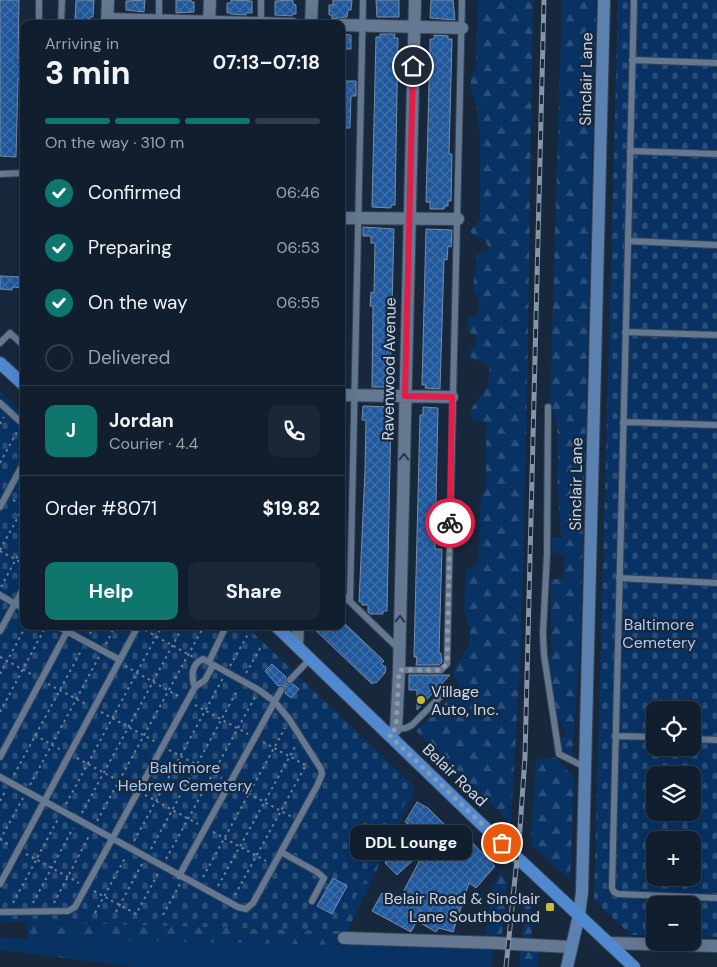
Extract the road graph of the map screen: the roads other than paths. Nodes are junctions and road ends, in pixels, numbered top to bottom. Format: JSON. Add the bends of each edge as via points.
{"nodes":[{"id":1,"x":39,"y":0,"type":"edge"},
{"id":2,"x":62,"y":0,"type":"edge"},
{"id":3,"x":108,"y":0,"type":"edge"},
{"id":4,"x":159,"y":0,"type":"edge"},
{"id":5,"x":210,"y":0,"type":"edge"},
{"id":6,"x":261,"y":0,"type":"edge"},
{"id":7,"x":312,"y":0,"type":"edge"},
{"id":8,"x":363,"y":0,"type":"edge"},
{"id":9,"x":415,"y":0,"type":"edge"},
{"id":10,"x":462,"y":0,"type":"edge"},
{"id":11,"x":604,"y":0,"type":"edge"},
{"id":12,"x":634,"y":0,"type":"edge"},
{"id":13,"x":39,"y":20,"type":"edge"},
{"id":14,"x":61,"y":20,"type":"edge"},
{"id":15,"x":107,"y":20,"type":"edge"},
{"id":16,"x":159,"y":20,"type":"edge"},
{"id":17,"x":210,"y":20,"type":"edge"},
{"id":18,"x":261,"y":20,"type":"edge"},
{"id":19,"x":311,"y":20,"type":"edge"},
{"id":20,"x":345,"y":25,"type":"edge"},
{"id":21,"x":362,"y":26,"type":"junction"},
{"id":22,"x":414,"y":28,"type":"junction"},
{"id":23,"x":462,"y":28,"type":"junction"},
{"id":24,"x":632,"y":60,"type":"junction"},
{"id":25,"x":717,"y":64,"type":"edge"},
{"id":26,"x":630,"y":151,"type":"junction"},
{"id":27,"x":717,"y":154,"type":"edge"},
{"id":28,"x":0,"y":174,"type":"edge"},
{"id":29,"x":20,"y":174,"type":"edge"},
{"id":30,"x":345,"y":218,"type":"edge"},
{"id":31,"x":357,"y":218,"type":"junction"},
{"id":32,"x":408,"y":219,"type":"junction"},
{"id":33,"x":458,"y":219,"type":"junction"},
{"id":34,"x":628,"y":241,"type":"junction"},
{"id":35,"x":717,"y":245,"type":"edge"},
{"id":36,"x":626,"y":332,"type":"junction"},
{"id":37,"x":717,"y":335,"type":"edge"},
{"id":38,"x":20,"y":342,"type":"edge"},
{"id":39,"x":0,"y":343,"type":"edge"},
{"id":40,"x":0,"y":363,"type":"edge"},
{"id":41,"x":20,"y":380,"type":"edge"},
{"id":42,"x":345,"y":395,"type":"edge"},
{"id":43,"x":355,"y":396,"type":"junction"},
{"id":44,"x":405,"y":396,"type":"junction"},
{"id":45,"x":452,"y":397,"type":"junction"},
{"id":46,"x":0,"y":403,"type":"edge"},
{"id":47,"x":548,"y":407,"type":"dead end"},
{"id":48,"x":20,"y":421,"type":"edge"},
{"id":49,"x":623,"y":422,"type":"junction"},
{"id":50,"x":717,"y":425,"type":"edge"},
{"id":51,"x":20,"y":470,"type":"edge"},
{"id":52,"x":0,"y":507,"type":"edge"},
{"id":53,"x":619,"y":578,"type":"junction"},
{"id":54,"x":717,"y":583,"type":"edge"},
{"id":55,"x":20,"y":593,"type":"edge"},
{"id":56,"x":0,"y":595,"type":"edge"},
{"id":57,"x":345,"y":596,"type":"edge"},
{"id":58,"x":350,"y":600,"type":"junction"},
{"id":59,"x":14,"y":604,"type":"junction"},
{"id":60,"x":20,"y":606,"type":"edge"},
{"id":61,"x":68,"y":630,"type":"edge"},
{"id":62,"x":70,"y":630,"type":"edge"},
{"id":63,"x":136,"y":630,"type":"edge"},
{"id":64,"x":224,"y":630,"type":"edge"},
{"id":65,"x":280,"y":630,"type":"edge"},
{"id":66,"x":298,"y":630,"type":"edge"},
{"id":67,"x":0,"y":631,"type":"edge"},
{"id":68,"x":297,"y":646,"type":"junction"},
{"id":69,"x":399,"y":649,"type":"junction"},
{"id":70,"x":310,"y":659,"type":"junction"},
{"id":71,"x":119,"y":662,"type":"junction"},
{"id":72,"x":211,"y":663,"type":"junction"},
{"id":73,"x":399,"y":670,"type":"junction"},
{"id":74,"x":290,"y":680,"type":"dead end"},
{"id":75,"x":195,"y":687,"type":"junction"},
{"id":76,"x":281,"y":690,"type":"dead end"},
{"id":77,"x":443,"y":694,"type":"dead end"},
{"id":78,"x":275,"y":702,"type":"junction"},
{"id":79,"x":393,"y":732,"type":"junction"},
{"id":80,"x":615,"y":736,"type":"junction"},
{"id":81,"x":646,"y":737,"type":"edge"},
{"id":82,"x":701,"y":739,"type":"edge"},
{"id":83,"x":717,"y":740,"type":"edge"},
{"id":84,"x":0,"y":757,"type":"edge"},
{"id":85,"x":585,"y":766,"type":"junction"},
{"id":86,"x":0,"y":778,"type":"edge"},
{"id":87,"x":44,"y":802,"type":"junction"},
{"id":88,"x":112,"y":839,"type":"junction"},
{"id":89,"x":282,"y":852,"type":"junction"},
{"id":90,"x":181,"y":877,"type":"junction"},
{"id":91,"x":0,"y":884,"type":"edge"},
{"id":92,"x":717,"y":898,"type":"edge"},
{"id":93,"x":312,"y":900,"type":"dead end"},
{"id":94,"x":0,"y":912,"type":"edge"},
{"id":95,"x":579,"y":915,"type":"junction"},
{"id":96,"x":344,"y":938,"type":"dead end"},
{"id":97,"x":608,"y":943,"type":"junction"},
{"id":98,"x":717,"y":946,"type":"edge"},
{"id":99,"x":571,"y":948,"type":"junction"},
{"id":100,"x":567,"y":967,"type":"edge"},
{"id":101,"x":634,"y":967,"type":"edge"}],
"edges":[{"from":1,"to":13,"type":"lane"},
{"from":2,"to":14,"type":"lane"},
{"from":3,"to":15,"type":"street"},
{"from":4,"to":16,"type":"lane"},
{"from":5,"to":17,"type":"street"},
{"from":6,"to":18,"type":"lane"},
{"from":7,"to":19,"type":"street"},
{"from":8,"to":21,"type":"lane"},
{"from":9,"to":22,"type":"street","name":"Ravenwood Avenue"},
{"from":10,"to":23,"type":"lane"},
{"from":11,"to":85,"type":"main road","name":"Sinclair Lane"},
{"from":12,"to":24,"type":"lane"},
{"from":20,"to":21,"type":"street"},
{"from":21,"to":22,"type":"street"},
{"from":21,"to":31,"type":"lane"},
{"from":22,"to":23,"type":"street"},
{"from":22,"to":32,"type":"street","name":"Ravenwood Avenue"},
{"from":23,"to":33,"type":"lane"},
{"from":24,"to":25,"type":"lane"},
{"from":24,"to":26,"type":"lane"},
{"from":26,"to":27,"type":"lane"},
{"from":26,"to":34,"type":"lane"},
{"from":28,"to":29,"type":"lane"},
{"from":30,"to":31,"type":"street"},
{"from":31,"to":32,"type":"street"},
{"from":31,"to":43,"type":"lane"},
{"from":32,"to":33,"type":"street"},
{"from":32,"to":44,"type":"street","name":"Ravenwood Avenue"},
{"from":33,"to":45,"type":"lane"},
{"from":34,"to":35,"type":"lane"},
{"from":34,"to":36,"type":"lane"},
{"from":36,"to":37,"type":"lane"},
{"from":36,"to":49,"type":"lane"},
{"from":38,"to":39,"type":"lane","via":[[10,333]]},
{"from":40,"to":41,"type":"main road"},
{"from":42,"to":43,"type":"street"},
{"from":43,"to":44,"type":"street"},
{"from":43,"to":58,"type":"lane"},
{"from":44,"to":45,"type":"street"},
{"from":69,"to":44,"type":"street","name":"Ravenwood Avenue","one_way":true},
{"from":45,"to":73,"type":"lane","via":[[447,664],[441,670]]},
{"from":46,"to":48,"type":"lane"},
{"from":47,"to":85,"type":"lane","via":[[544,655],[559,754]]},
{"from":49,"to":50,"type":"lane"},
{"from":49,"to":53,"type":"lane"},
{"from":51,"to":52,"type":"lane"},
{"from":53,"to":54,"type":"lane"},
{"from":53,"to":80,"type":"lane"},
{"from":55,"to":59,"type":"lane"},
{"from":56,"to":59,"type":"lane"},
{"from":57,"to":58,"type":"lane"},
{"from":58,"to":69,"type":"lane"},
{"from":59,"to":60,"type":"lane"},
{"from":59,"to":67,"type":"lane"},
{"from":61,"to":84,"type":"lane"},
{"from":62,"to":71,"type":"lane"},
{"from":63,"to":71,"type":"lane"},
{"from":64,"to":72,"type":"lane"},
{"from":65,"to":68,"type":"main road","name":"Belair Road"},
{"from":66,"to":68,"type":"street"},
{"from":68,"to":70,"type":"main road","name":"Belair Road"},
{"from":69,"to":73,"type":"street","name":"Ravenwood Avenue"},
{"from":70,"to":74,"type":"lane"},
{"from":70,"to":79,"type":"main road","name":"Belair Road"},
{"from":71,"to":87,"type":"lane"},
{"from":72,"to":75,"type":"lane","via":[[205,680]]},
{"from":72,"to":75,"type":"lane","via":[[203,659],[196,663],[192,673]]},
{"from":72,"to":78,"type":"lane"},
{"from":73,"to":79,"type":"street","name":"Ravenwood Avenue"},
{"from":75,"to":88,"type":"lane"},
{"from":76,"to":78,"type":"lane"},
{"from":77,"to":79,"type":"lane","via":[[412,726]]},
{"from":78,"to":89,"type":"lane","via":[[312,754],[322,774]]},
{"from":78,"to":90,"type":"lane"},
{"from":79,"to":95,"type":"main road","name":"Belair Road"},
{"from":80,"to":81,"type":"lane"},
{"from":80,"to":92,"type":"lane","via":[[614,892]]},
{"from":82,"to":83,"type":"lane"},
{"from":85,"to":95,"type":"main road","name":"Sinclair Lane"},
{"from":86,"to":87,"type":"lane"},
{"from":87,"to":88,"type":"lane"},
{"from":87,"to":91,"type":"lane"},
{"from":88,"to":90,"type":"lane"},
{"from":88,"to":94,"type":"lane","via":[[72,910]]},
{"from":89,"to":90,"type":"lane","via":[[253,904],[242,909]]},
{"from":89,"to":93,"type":"lane","via":[[324,878]]},
{"from":95,"to":97,"type":"main road","name":"Belair Road"},
{"from":95,"to":99,"type":"main road","name":"Sinclair Lane"},
{"from":96,"to":99,"type":"street"},
{"from":97,"to":98,"type":"street"},
{"from":97,"to":101,"type":"main road","name":"Belair Road"},
{"from":99,"to":100,"type":"main road","name":"Sinclair Lane"}]}
